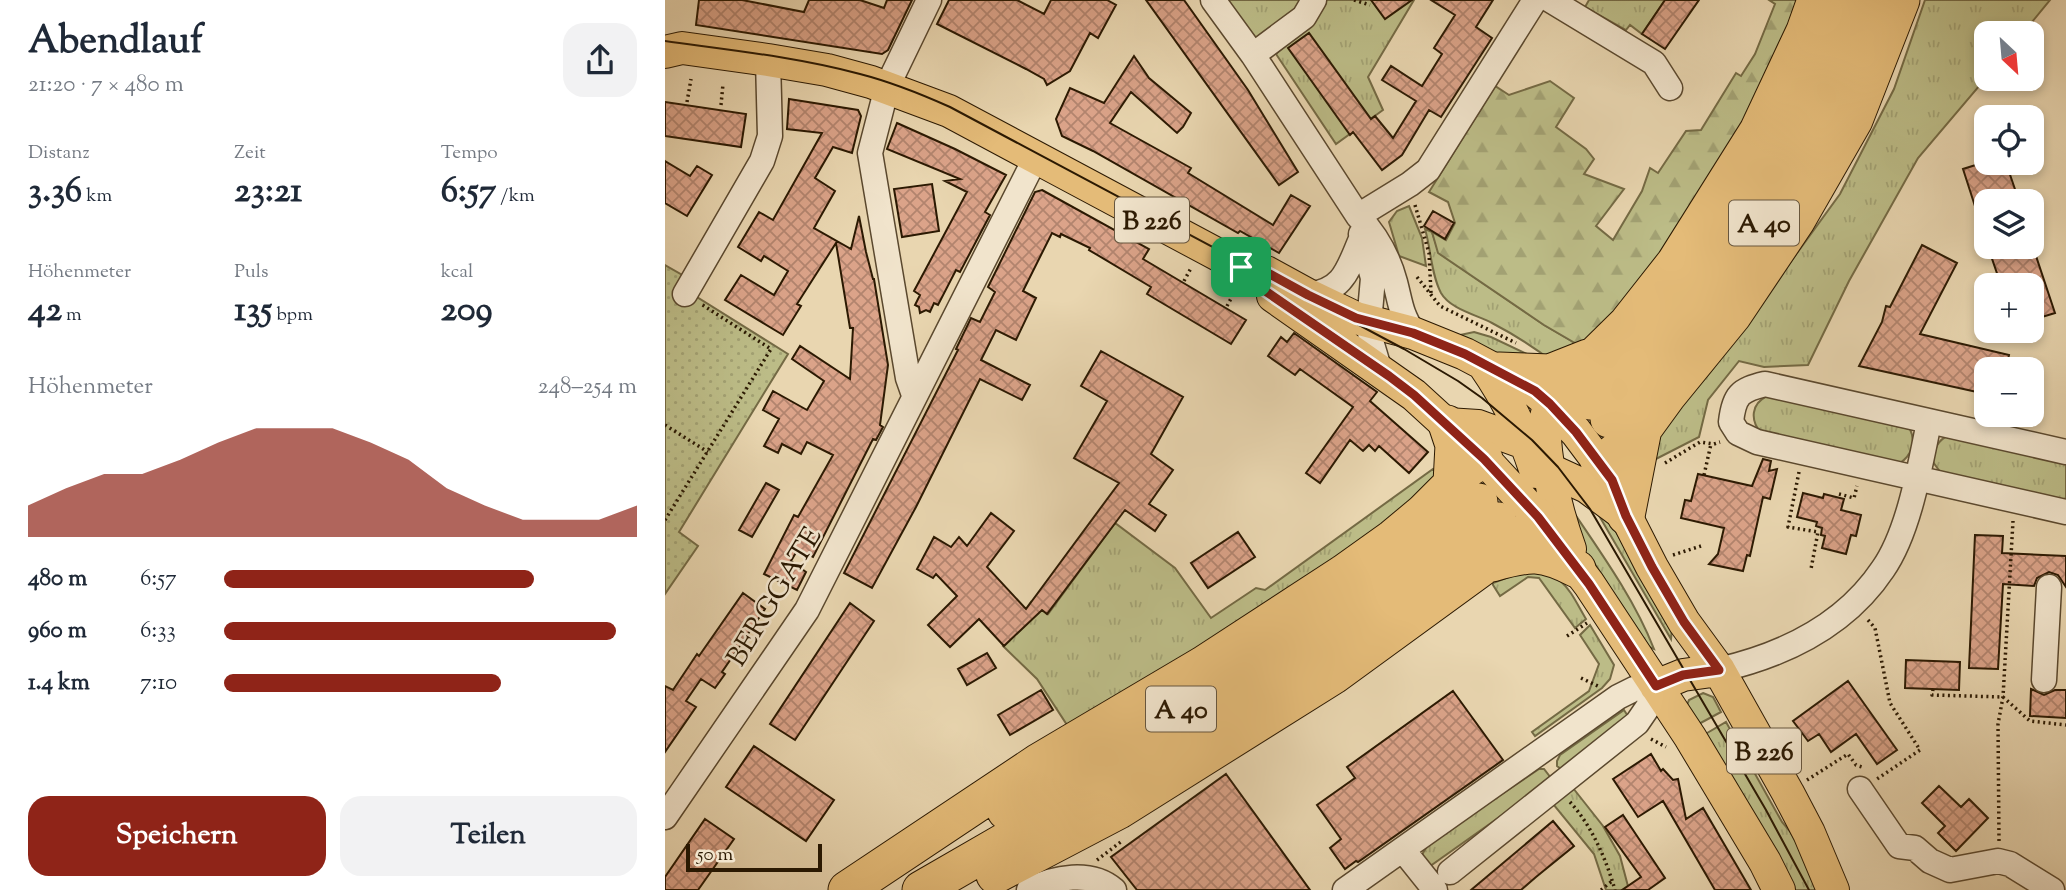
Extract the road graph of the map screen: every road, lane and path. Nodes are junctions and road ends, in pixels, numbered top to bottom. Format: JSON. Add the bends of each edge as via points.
{"nodes":[{"id":1,"x":929,"y":0,"type":"edge"},
{"id":2,"x":1213,"y":0,"type":"edge"},
{"id":3,"x":1314,"y":0,"type":"edge"},
{"id":4,"x":1354,"y":0,"type":"edge"},
{"id":5,"x":1535,"y":0,"type":"edge"},
{"id":6,"x":1551,"y":0,"type":"edge"},
{"id":7,"x":1816,"y":0,"type":"edge"},
{"id":8,"x":1845,"y":0,"type":"edge"},
{"id":9,"x":1874,"y":0,"type":"edge"},
{"id":10,"x":1901,"y":0,"type":"edge"},
{"id":11,"x":1370,"y":5,"type":"dead end"},
{"id":12,"x":670,"y":48,"type":"edge"},
{"id":13,"x":1253,"y":55,"type":"junction"},
{"id":14,"x":768,"y":60,"type":"junction"},
{"id":15,"x":691,"y":79,"type":"dead end"},
{"id":16,"x":723,"y":84,"type":"dead end"},
{"id":17,"x":887,"y":87,"type":"junction"},
{"id":18,"x":1669,"y":88,"type":"dead end"},
{"id":19,"x":687,"y":102,"type":"dead end"},
{"id":20,"x":721,"y":105,"type":"dead end"},
{"id":21,"x":1036,"y":157,"type":"junction"},
{"id":22,"x":1410,"y":184,"type":"junction"},
{"id":23,"x":1360,"y":228,"type":"junction"},
{"id":24,"x":1241,"y":267,"type":"junction"},
{"id":25,"x":685,"y":294,"type":"joint"},
{"id":26,"x":1308,"y":295,"type":"junction"},
{"id":27,"x":1431,"y":295,"type":"dead end"},
{"id":28,"x":1440,"y":306,"type":"dead end"},
{"id":29,"x":1369,"y":323,"type":"junction"},
{"id":30,"x":1485,"y":328,"type":"dead end"},
{"id":31,"x":1413,"y":333,"type":"junction"},
{"id":32,"x":1595,"y":355,"type":"junction"},
{"id":33,"x":1491,"y":367,"type":"junction"},
{"id":34,"x":1379,"y":368,"type":"junction"},
{"id":35,"x":914,"y":395,"type":"junction"},
{"id":36,"x":1550,"y":404,"type":"junction"},
{"id":37,"x":1929,"y":422,"type":"junction"},
{"id":38,"x":1447,"y":424,"type":"junction"},
{"id":39,"x":665,"y":425,"type":"edge"},
{"id":40,"x":1643,"y":429,"type":"junction"},
{"id":41,"x":1738,"y":433,"type":"junction"},
{"id":42,"x":1711,"y":444,"type":"junction"},
{"id":43,"x":708,"y":452,"type":"junction"},
{"id":44,"x":2066,"y":452,"type":"edge"},
{"id":45,"x":1803,"y":453,"type":"junction"},
{"id":46,"x":1539,"y":457,"type":"junction"},
{"id":47,"x":1484,"y":459,"type":"junction"},
{"id":48,"x":1599,"y":461,"type":"junction"},
{"id":49,"x":1654,"y":470,"type":"dead end"},
{"id":50,"x":1703,"y":475,"type":"dead end"},
{"id":51,"x":1917,"y":480,"type":"junction"},
{"id":52,"x":2014,"y":501,"type":"junction"},
{"id":53,"x":1477,"y":502,"type":"junction"},
{"id":54,"x":2066,"y":512,"type":"edge"},
{"id":55,"x":1626,"y":516,"type":"junction"},
{"id":56,"x":1538,"y":517,"type":"junction"},
{"id":57,"x":665,"y":520,"type":"edge"},
{"id":58,"x":2003,"y":561,"type":"dead end"},
{"id":59,"x":2011,"y":561,"type":"junction"},
{"id":60,"x":1488,"y":564,"type":"junction"},
{"id":61,"x":1577,"y":569,"type":"junction"},
{"id":62,"x":1811,"y":569,"type":"dead end"},
{"id":63,"x":2049,"y":587,"type":"dead end"},
{"id":64,"x":2001,"y":603,"type":"dead end"},
{"id":65,"x":2008,"y":604,"type":"junction"},
{"id":66,"x":1864,"y":616,"type":"dead end"},
{"id":67,"x":1684,"y":622,"type":"junction"},
{"id":68,"x":2000,"y":646,"type":"dead end"},
{"id":69,"x":2006,"y":647,"type":"junction"},
{"id":70,"x":1719,"y":670,"type":"junction"},
{"id":71,"x":2044,"y":680,"type":"dead end"},
{"id":72,"x":1669,"y":681,"type":"junction"},
{"id":73,"x":1933,"y":689,"type":"dead end"},
{"id":74,"x":2003,"y":697,"type":"junction"},
{"id":75,"x":2056,"y":717,"type":"dead end"},
{"id":76,"x":2054,"y":724,"type":"junction"},
{"id":77,"x":2066,"y":725,"type":"edge"},
{"id":78,"x":1539,"y":752,"type":"junction"},
{"id":79,"x":1848,"y":754,"type":"dead end"},
{"id":80,"x":1560,"y":785,"type":"junction"},
{"id":81,"x":1860,"y":789,"type":"joint"},
{"id":82,"x":1788,"y":793,"type":"junction"},
{"id":83,"x":666,"y":812,"type":"edge"},
{"id":84,"x":1403,"y":850,"type":"junction"},
{"id":85,"x":2004,"y":863,"type":"junction"},
{"id":86,"x":1442,"y":881,"type":"edge"},
{"id":87,"x":1612,"y":881,"type":"junction"},
{"id":88,"x":847,"y":890,"type":"edge"},
{"id":89,"x":867,"y":890,"type":"edge"},
{"id":90,"x":921,"y":890,"type":"edge"},
{"id":91,"x":967,"y":890,"type":"edge"},
{"id":92,"x":1029,"y":890,"type":"edge"},
{"id":93,"x":1114,"y":890,"type":"edge"},
{"id":94,"x":1345,"y":890,"type":"edge"},
{"id":95,"x":1601,"y":890,"type":"edge"},
{"id":96,"x":1615,"y":890,"type":"edge"},
{"id":97,"x":1779,"y":890,"type":"edge"},
{"id":98,"x":1833,"y":890,"type":"edge"},
{"id":99,"x":2052,"y":890,"type":"edge"}],
"edges":[{"from":1,"to":17,"type":"street"},
{"from":2,"to":13,"type":"street"},
{"from":3,"to":13,"type":"street","via":[[1304,17]]},
{"from":4,"to":11,"type":"path"},
{"from":5,"to":22,"type":"street","via":[[1428,170]]},
{"from":6,"to":18,"type":"street","via":[[1654,62]]},
{"from":7,"to":32,"type":"highway","via":[[1758,131],[1675,263],[1627,324]]},
{"from":8,"to":9,"type":"highway","number":"A 40","via":[[1813,80],[1762,173],[1599,410],[1656,369],[1701,314],[1781,197],[1849,67]]},
{"from":10,"to":40,"type":"highway","via":[[1854,120],[1796,221],[1733,315]]},
{"from":12,"to":14,"type":"main road","number":"B 226"},
{"from":13,"to":23,"type":"street"},
{"from":14,"to":17,"type":"main road","number":"B 226"},
{"from":14,"to":25,"type":"street","via":[[770,136],[762,161]]},
{"from":15,"to":19,"type":"path"},
{"from":16,"to":20,"type":"path"},
{"from":17,"to":21,"type":"main road","number":"B 226","via":[[949,111]]},
{"from":17,"to":35,"type":"street","via":[[870,159]]},
{"from":21,"to":24,"type":"main road","number":"B 226"},
{"from":21,"to":35,"type":"street","name":"BERGGATE"},
{"from":22,"to":23,"type":"street"},
{"from":22,"to":27,"type":"path","via":[[1429,253]]},
{"from":23,"to":26,"type":"street","via":[[1347,270],[1334,288]]},
{"from":23,"to":29,"type":"street","via":[[1373,278]]},
{"from":23,"to":31,"type":"street","via":[[1371,230],[1382,247],[1402,315]]},
{"from":24,"to":26,"type":"main road","number":"B 226","via":[[1266,272]]},
{"from":24,"to":34,"type":"main road","number":"B 226","via":[[1261,288]]},
{"from":25,"to":43,"type":"path","via":[[771,349]]},
{"from":26,"to":29,"type":"main road","number":"B 226"},
{"from":28,"to":30,"type":"path"},
{"from":29,"to":31,"type":"main road","number":"B 226"},
{"from":29,"to":34,"type":"street"},
{"from":31,"to":33,"type":"main road","number":"B 226"},
{"from":32,"to":33,"type":"highway","via":[[1550,373]]},
{"from":32,"to":36,"type":"highway"},
{"from":33,"to":36,"type":"main road","number":"B 226"},
{"from":33,"to":46,"type":"main road"},
{"from":34,"to":38,"type":"main road","number":"B 226"},
{"from":35,"to":83,"type":"street","name":"BERGGATE","via":[[807,610]]},
{"from":36,"to":46,"type":"main road"},
{"from":36,"to":48,"type":"main road","number":"B 226"},
{"from":37,"to":41,"type":"street","via":[[1765,384],[1745,389],[1737,397],[1731,422]]},
{"from":37,"to":44,"type":"street"},
{"from":37,"to":51,"type":"street"},
{"from":38,"to":46,"type":"main road","via":[[1478,426]]},
{"from":38,"to":47,"type":"main road","number":"B 226"},
{"from":38,"to":53,"type":"highway"},
{"from":39,"to":43,"type":"path"},
{"from":40,"to":48,"type":"highway"},
{"from":40,"to":55,"type":"highway"},
{"from":41,"to":42,"type":"path"},
{"from":41,"to":45,"type":"street"},
{"from":42,"to":49,"type":"path","via":[[1700,442]]},
{"from":42,"to":50,"type":"path"},
{"from":43,"to":57,"type":"path"},
{"from":45,"to":51,"type":"street"},
{"from":45,"to":62,"type":"path","via":[[1788,527],[1818,533]]},
{"from":46,"to":47,"type":"main road"},
{"from":46,"to":48,"type":"main road"},
{"from":46,"to":55,"type":"main road"},
{"from":46,"to":56,"type":"main road"},
{"from":46,"to":61,"type":"main road"},
{"from":47,"to":53,"type":"highway","via":[[1475,463]]},
{"from":47,"to":56,"type":"main road","number":"B 226"},
{"from":48,"to":55,"type":"main road","number":"B 226"},
{"from":51,"to":52,"type":"street"},
{"from":51,"to":70,"type":"street","via":[[1884,568],[1854,604],[1797,644]]},
{"from":52,"to":54,"type":"street"},
{"from":52,"to":59,"type":"path"},
{"from":53,"to":88,"type":"highway","number":"A 40","via":[[1423,513],[1289,610],[1039,762]]},
{"from":53,"to":89,"type":"highway","number":"A 40","via":[[1405,560],[1201,697]]},
{"from":53,"to":90,"type":"highway","number":"A 40","via":[[1444,564],[1335,643]]},
{"from":55,"to":67,"type":"main road","number":"B 226"},
{"from":56,"to":60,"type":"highway","via":[[1526,535]]},
{"from":56,"to":61,"type":"main road","number":"B 226"},
{"from":58,"to":59,"type":"path"},
{"from":59,"to":65,"type":"path"},
{"from":60,"to":61,"type":"highway","via":[[1538,554]]},
{"from":60,"to":91,"type":"highway","via":[[1334,675],[1119,810]]},
{"from":61,"to":72,"type":"main road","number":"B 226"},
{"from":63,"to":71,"type":"street"},
{"from":64,"to":65,"type":"path"},
{"from":65,"to":69,"type":"path"},
{"from":66,"to":81,"type":"path","via":[[1875,628],[1890,703],[1920,750]]},
{"from":67,"to":70,"type":"main road","number":"B 226"},
{"from":67,"to":72,"type":"main road"},
{"from":68,"to":69,"type":"path"},
{"from":69,"to":74,"type":"path"},
{"from":70,"to":72,"type":"main road"},
{"from":70,"to":82,"type":"main road","number":"B 226"},
{"from":72,"to":78,"type":"street","via":[[1618,697]]},
{"from":72,"to":80,"type":"street","via":[[1637,723]]},
{"from":72,"to":97,"type":"main road","number":"B 226"},
{"from":73,"to":74,"type":"path","via":[[1932,695]]},
{"from":74,"to":76,"type":"path","via":[[2030,721]]},
{"from":74,"to":85,"type":"path","via":[[1998,724]]},
{"from":75,"to":76,"type":"path"},
{"from":76,"to":77,"type":"path"},
{"from":78,"to":80,"type":"street"},
{"from":78,"to":84,"type":"street"},
{"from":79,"to":82,"type":"path"},
{"from":80,"to":86,"type":"street"},
{"from":80,"to":87,"type":"path","via":[[1598,846]]},
{"from":81,"to":85,"type":"street","via":[[1899,846],[1915,848],[1950,870]]},
{"from":82,"to":98,"type":"main road","number":"B 226"},
{"from":84,"to":86,"type":"street"},
{"from":84,"to":94,"type":"street"},
{"from":85,"to":99,"type":"street"},
{"from":87,"to":95,"type":"path"},
{"from":87,"to":96,"type":"path"},
{"from":92,"to":93,"type":"street","via":[[1054,879],[1077,877]]}]}
